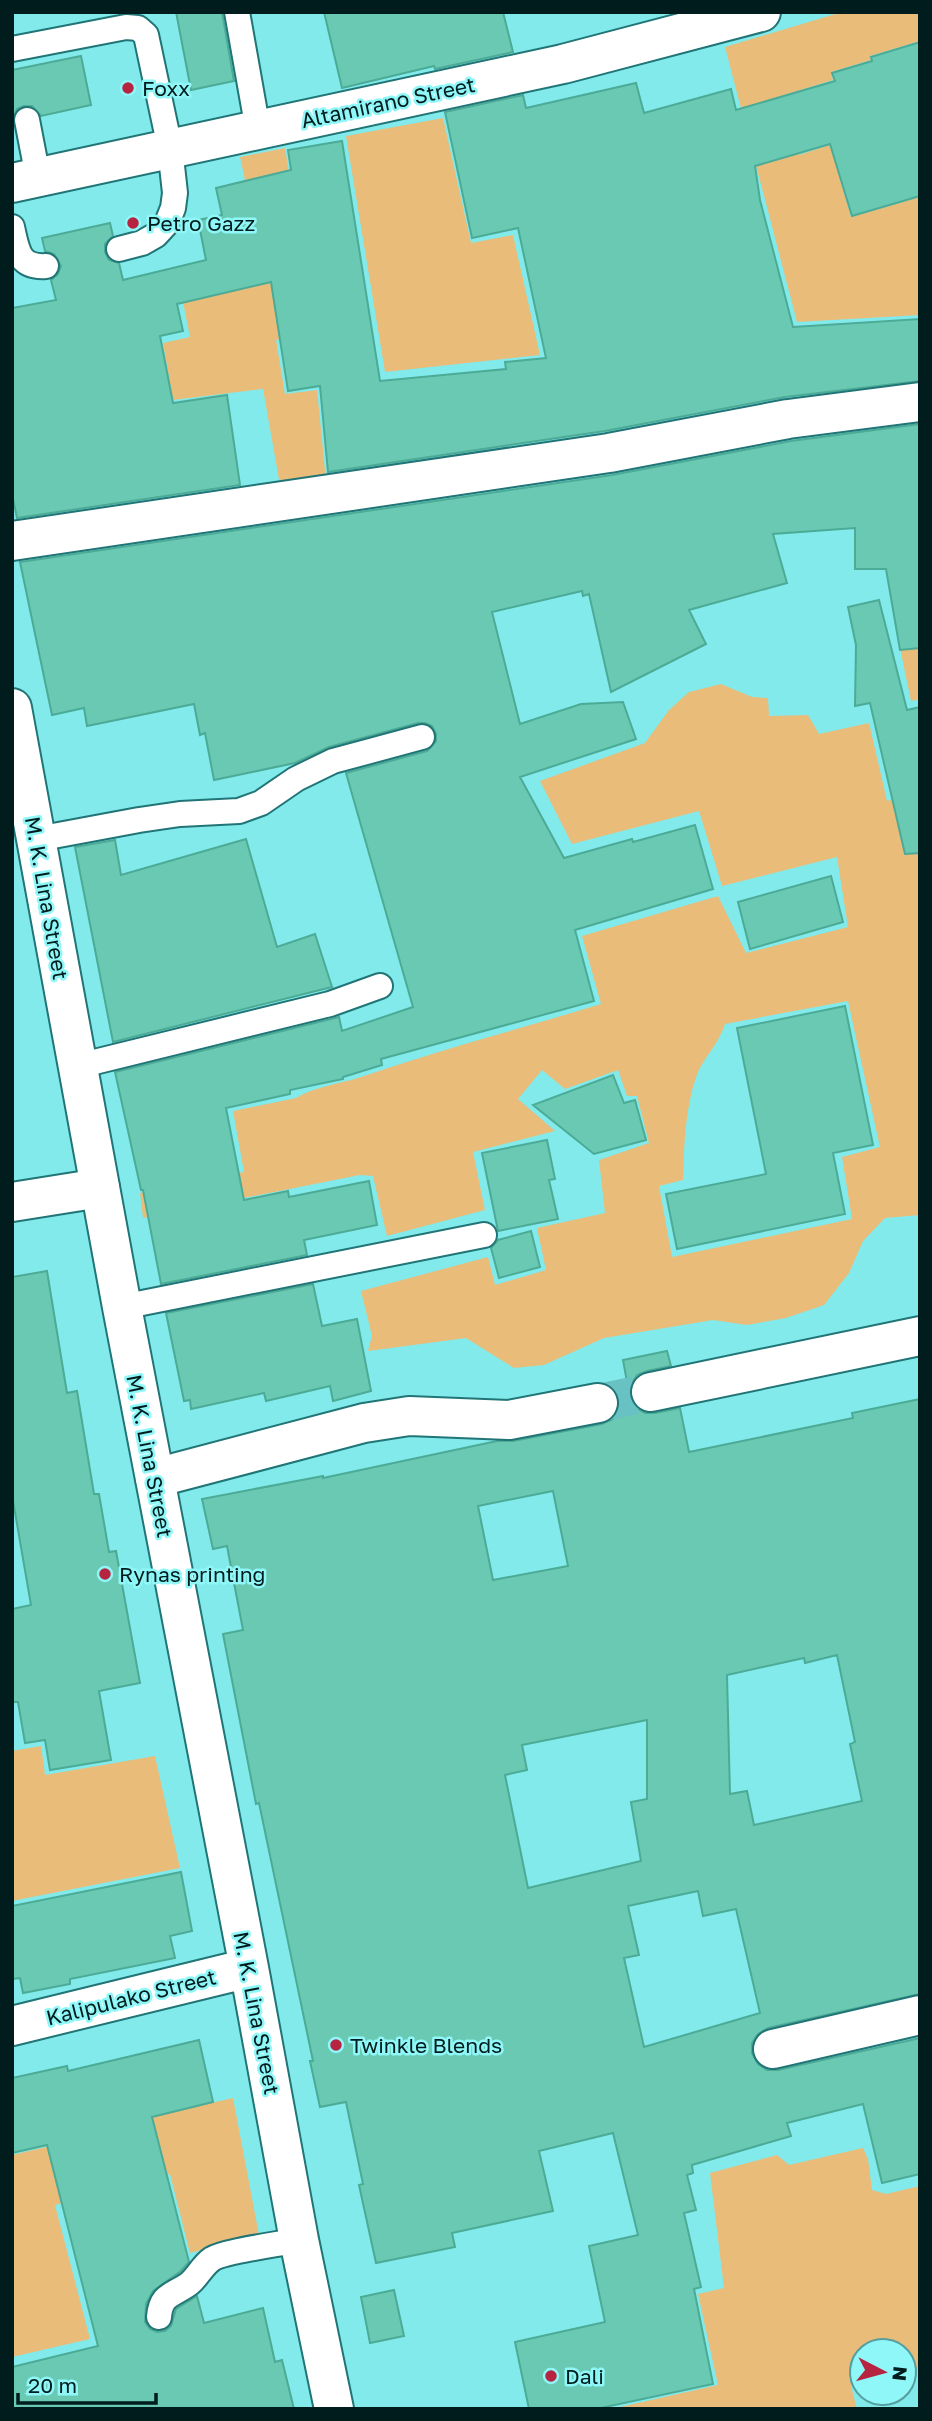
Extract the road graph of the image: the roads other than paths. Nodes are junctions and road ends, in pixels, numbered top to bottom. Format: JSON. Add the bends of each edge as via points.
{"nodes":[{"id":1,"x":237,"y":12,"type":"edge"},
{"id":2,"x":761,"y":12,"type":"edge"},
{"id":3,"x":691,"y":23,"type":"edge"},
{"id":4,"x":14,"y":55,"type":"edge"},
{"id":5,"x":27,"y":120,"type":"dead end"},
{"id":6,"x":258,"y":130,"type":"junction"},
{"id":7,"x":170,"y":148,"type":"junction"},
{"id":8,"x":25,"y":180,"type":"edge"},
{"id":9,"x":12,"y":227,"type":"edge"},
{"id":10,"x":119,"y":249,"type":"dead end"},
{"id":11,"x":46,"y":266,"type":"dead end"},
{"id":12,"x":920,"y":402,"type":"edge"},
{"id":13,"x":12,"y":541,"type":"edge"},
{"id":14,"x":12,"y":708,"type":"edge"},
{"id":15,"x":422,"y":737,"type":"dead end"},
{"id":16,"x":37,"y":839,"type":"junction"},
{"id":17,"x":380,"y":986,"type":"dead end"},
{"id":18,"x":78,"y":1066,"type":"junction"},
{"id":19,"x":100,"y":1188,"type":"junction"},
{"id":20,"x":12,"y":1202,"type":"edge"},
{"id":21,"x":484,"y":1235,"type":"dead end"},
{"id":22,"x":122,"y":1307,"type":"junction"},
{"id":23,"x":920,"y":1336,"type":"edge"},
{"id":24,"x":651,"y":1392,"type":"tunnel mouth"},
{"id":25,"x":598,"y":1403,"type":"tunnel mouth"},
{"id":26,"x":155,"y":1478,"type":"junction"},
{"id":27,"x":249,"y":1968,"type":"junction"},
{"id":28,"x":920,"y":2015,"type":"edge"},
{"id":29,"x":12,"y":2026,"type":"edge"},
{"id":30,"x":773,"y":2049,"type":"dead end"},
{"id":31,"x":299,"y":2240,"type":"junction"},
{"id":32,"x":159,"y":2317,"type":"dead end"},
{"id":33,"x":334,"y":2409,"type":"edge"}],
"edges":[{"from":1,"to":6,"type":"lane"},
{"from":2,"to":3,"type":"main road","name":"Altamirano Street"},
{"from":3,"to":6,"type":"main road","name":"Altamirano Street","via":[[563,64]]},
{"from":4,"to":7,"type":"lane","via":[[126,27],[143,31]]},
{"from":5,"to":8,"type":"lane"},
{"from":6,"to":7,"type":"main road","name":"Altamirano Street"},
{"from":7,"to":8,"type":"main road","name":"Altamirano Street"},
{"from":7,"to":10,"type":"lane","via":[[175,193],[167,223],[142,243]]},
{"from":9,"to":11,"type":"lane","via":[[22,258],[32,266]]},
{"from":12,"to":13,"type":"main road"},
{"from":14,"to":16,"type":"main road","name":"M. K. Lina Street"},
{"from":15,"to":16,"type":"lane","via":[[333,761],[239,811],[180,814]]},
{"from":16,"to":18,"type":"main road","name":"M. K. Lina Street"},
{"from":17,"to":18,"type":"lane","via":[[330,1004]]},
{"from":18,"to":19,"type":"main road","name":"M. K. Lina Street"},
{"from":19,"to":20,"type":"main road"},
{"from":19,"to":22,"type":"main road","name":"M. K. Lina Street"},
{"from":21,"to":22,"type":"lane"},
{"from":22,"to":26,"type":"main road","name":"M. K. Lina Street"},
{"from":23,"to":24,"type":"main road"},
{"from":25,"to":26,"type":"main road","via":[[509,1420],[408,1416],[364,1423]]},
{"from":26,"to":27,"type":"main road","name":"M. K. Lina Street"},
{"from":27,"to":29,"type":"main road","name":"Kalipulako Street"},
{"from":27,"to":31,"type":"main road","name":"M. K. Lina Street"},
{"from":28,"to":30,"type":"main road"},
{"from":31,"to":32,"type":"lane","via":[[217,2257],[192,2282],[164,2298]]},
{"from":31,"to":33,"type":"main road","name":"M. K. Lina Street"}]}
